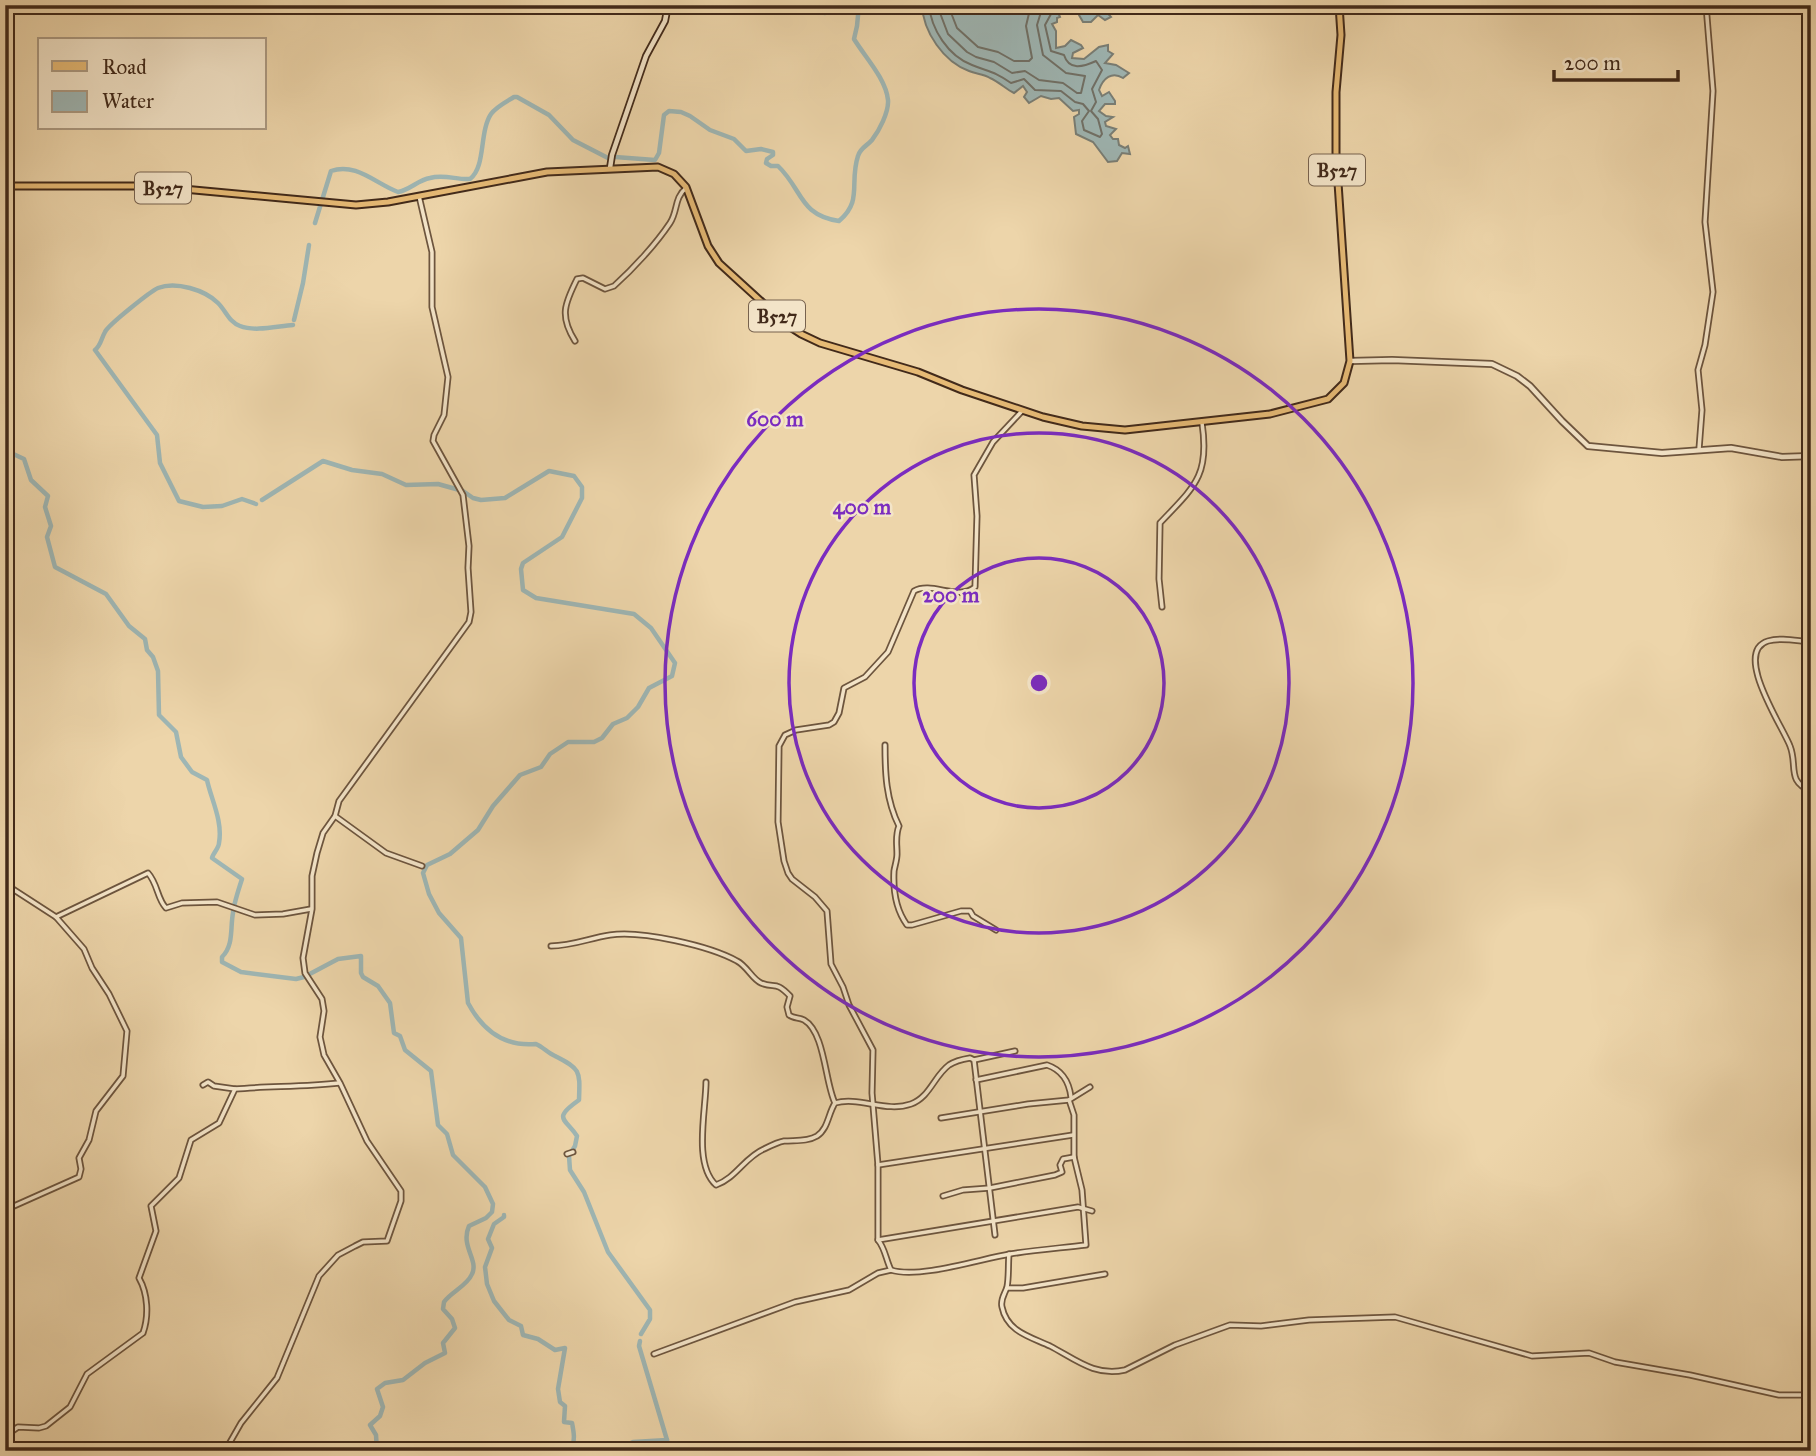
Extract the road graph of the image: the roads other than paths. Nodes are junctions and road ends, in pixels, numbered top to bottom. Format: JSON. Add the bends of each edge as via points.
{"nodes":[{"id":1,"x":667,"y":5,"type":"edge"},
{"id":2,"x":1339,"y":5,"type":"edge"},
{"id":3,"x":1706,"y":5,"type":"edge"},
{"id":4,"x":610,"y":167,"type":"junction"},
{"id":5,"x":5,"y":186,"type":"edge"},
{"id":6,"x":686,"y":187,"type":"junction"},
{"id":7,"x":419,"y":196,"type":"junction"},
{"id":8,"x":5,"y":242,"type":"edge"},
{"id":9,"x":8,"y":252,"type":"dead end"},
{"id":10,"x":575,"y":341,"type":"dead end"},
{"id":11,"x":1350,"y":361,"type":"junction"},
{"id":12,"x":1022,"y":411,"type":"junction"},
{"id":13,"x":1202,"y":422,"type":"junction"},
{"id":14,"x":1699,"y":449,"type":"junction"},
{"id":15,"x":1811,"y":456,"type":"edge"},
{"id":16,"x":1162,"y":607,"type":"dead end"},
{"id":17,"x":1811,"y":642,"type":"edge"},
{"id":18,"x":885,"y":745,"type":"dead end"},
{"id":19,"x":1811,"y":792,"type":"edge"},
{"id":20,"x":335,"y":816,"type":"junction"},
{"id":21,"x":422,"y":866,"type":"dead end"},
{"id":22,"x":5,"y":884,"type":"edge"},
{"id":23,"x":312,"y":909,"type":"junction"},
{"id":24,"x":56,"y":917,"type":"junction"},
{"id":25,"x":996,"y":930,"type":"dead end"},
{"id":26,"x":551,"y":946,"type":"dead end"},
{"id":27,"x":1015,"y":1051,"type":"dead end"},
{"id":28,"x":974,"y":1060,"type":"junction"},
{"id":29,"x":976,"y":1080,"type":"junction"},
{"id":30,"x":706,"y":1082,"type":"dead end"},
{"id":31,"x":340,"y":1083,"type":"junction"},
{"id":32,"x":203,"y":1085,"type":"dead end"},
{"id":33,"x":1090,"y":1087,"type":"dead end"},
{"id":34,"x":235,"y":1089,"type":"junction"},
{"id":35,"x":1070,"y":1098,"type":"junction"},
{"id":36,"x":835,"y":1103,"type":"junction"},
{"id":37,"x":874,"y":1105,"type":"junction"},
{"id":38,"x":980,"y":1113,"type":"junction"},
{"id":39,"x":941,"y":1118,"type":"dead end"},
{"id":40,"x":1073,"y":1135,"type":"junction"},
{"id":41,"x":984,"y":1149,"type":"junction"},
{"id":42,"x":1074,"y":1157,"type":"junction"},
{"id":43,"x":878,"y":1165,"type":"junction"},
{"id":44,"x":990,"y":1188,"type":"junction"},
{"id":45,"x":943,"y":1196,"type":"dead end"},
{"id":46,"x":1083,"y":1207,"type":"junction"},
{"id":47,"x":5,"y":1210,"type":"edge"},
{"id":48,"x":1091,"y":1210,"type":"dead end"},
{"id":49,"x":992,"y":1222,"type":"junction"},
{"id":50,"x":995,"y":1235,"type":"dead end"},
{"id":51,"x":878,"y":1240,"type":"junction"},
{"id":52,"x":1009,"y":1254,"type":"junction"},
{"id":53,"x":891,"y":1270,"type":"junction"},
{"id":54,"x":1105,"y":1274,"type":"dead end"},
{"id":55,"x":1007,"y":1288,"type":"junction"},
{"id":56,"x":654,"y":1354,"type":"dead end"},
{"id":57,"x":1811,"y":1395,"type":"edge"},
{"id":58,"x":5,"y":1436,"type":"edge"},
{"id":59,"x":225,"y":1451,"type":"edge"}],
"edges":[{"from":1,"to":4,"type":"street"},
{"from":2,"to":11,"type":"main road","number":"B527","via":[[1336,153]]},
{"from":3,"to":14,"type":"street","via":[[1713,91],[1705,222],[1713,292],[1698,370]]},
{"from":4,"to":6,"type":"main road","number":"B527","via":[[664,168]]},
{"from":4,"to":7,"type":"main road","number":"B527","via":[[536,174]]},
{"from":5,"to":7,"type":"main road","number":"B527","via":[[151,186],[323,203],[371,204]]},
{"from":6,"to":10,"type":"street","via":[[662,235],[614,286],[608,289],[577,279],[564,310]]},
{"from":6,"to":12,"type":"main road","number":"B527","via":[[719,263],[787,325],[820,343],[918,372]]},
{"from":7,"to":20,"type":"street","via":[[432,252],[432,307],[448,377],[444,415],[433,441],[462,491],[471,611],[469,622],[339,801]]},
{"from":8,"to":9,"type":"street"},
{"from":11,"to":13,"type":"main road","number":"B527","via":[[1344,383],[1323,401]]},
{"from":11,"to":14,"type":"street","via":[[1492,364],[1530,386],[1588,446],[1662,453]]},
{"from":12,"to":13,"type":"main road","number":"B527","via":[[1109,429]]},
{"from":12,"to":37,"type":"street","via":[[993,442],[974,475],[975,587],[963,592],[920,587],[914,591],[888,652],[865,677],[844,688],[834,722],[796,730],[785,735],[779,746],[778,822],[784,862],[792,879],[827,911],[831,964],[873,1050]]},
{"from":13,"to":16,"type":"street","via":[[1205,455],[1196,481],[1160,523]]},
{"from":14,"to":15,"type":"street"},
{"from":17,"to":19,"type":"street","via":[[1769,641],[1759,648],[1755,660],[1761,688],[1791,750],[1794,778]]},
{"from":18,"to":25,"type":"street","via":[[886,780],[898,825],[894,871],[901,917],[912,925],[970,911]]},
{"from":20,"to":21,"type":"street","via":[[386,853]]},
{"from":20,"to":23,"type":"street","via":[[317,853]]},
{"from":22,"to":24,"type":"street"},
{"from":23,"to":24,"type":"street","via":[[255,915],[217,902],[166,908],[148,873]]},
{"from":23,"to":31,"type":"street","via":[[303,951],[304,973],[322,999],[320,1037],[324,1055]]},
{"from":24,"to":47,"type":"street","via":[[84,949],[127,1031],[123,1076],[96,1111],[79,1158],[79,1177]]},
{"from":26,"to":36,"type":"street","via":[[610,935],[646,936],[712,950],[739,961],[762,983],[779,986],[790,996],[789,1015],[804,1020],[815,1035]]},
{"from":27,"to":28,"type":"street"},
{"from":28,"to":29,"type":"street"},
{"from":28,"to":37,"type":"street","via":[[949,1065],[927,1094],[911,1104]]},
{"from":29,"to":35,"type":"street","via":[[1047,1065],[1064,1076]]},
{"from":29,"to":38,"type":"street"},
{"from":30,"to":36,"type":"street","via":[[705,1161],[709,1179],[716,1185],[758,1151],[819,1136]]},
{"from":31,"to":34,"type":"street"},
{"from":31,"to":59,"type":"street","via":[[367,1141],[401,1191],[397,1213],[387,1241],[355,1246],[338,1255],[319,1276],[277,1378]]},
{"from":32,"to":34,"type":"street","via":[[208,1082]]},
{"from":33,"to":35,"type":"street"},
{"from":34,"to":58,"type":"street","via":[[219,1123],[191,1140],[179,1178],[151,1206],[156,1231],[139,1278],[146,1291],[142,1333],[87,1374],[70,1407],[46,1426],[18,1427]]},
{"from":35,"to":38,"type":"street"},
{"from":35,"to":40,"type":"street"},
{"from":36,"to":37,"type":"street"},
{"from":37,"to":43,"type":"street"},
{"from":38,"to":39,"type":"street"},
{"from":38,"to":41,"type":"street"},
{"from":40,"to":41,"type":"street"},
{"from":40,"to":42,"type":"street"},
{"from":41,"to":43,"type":"street"},
{"from":41,"to":44,"type":"street"},
{"from":42,"to":44,"type":"street","via":[[1063,1159],[1060,1174]]},
{"from":42,"to":46,"type":"street"},
{"from":43,"to":51,"type":"street"},
{"from":44,"to":45,"type":"street"},
{"from":44,"to":49,"type":"street"},
{"from":46,"to":48,"type":"street"},
{"from":46,"to":49,"type":"street"},
{"from":46,"to":52,"type":"street","via":[[1086,1245]]},
{"from":49,"to":50,"type":"street"},
{"from":49,"to":51,"type":"street"},
{"from":51,"to":53,"type":"street"},
{"from":52,"to":53,"type":"street","via":[[926,1271]]},
{"from":52,"to":55,"type":"street"},
{"from":53,"to":56,"type":"street","via":[[849,1290],[794,1302]]},
{"from":54,"to":55,"type":"street"},
{"from":55,"to":57,"type":"street","via":[[1001,1306],[1016,1330],[1094,1371],[1125,1370],[1230,1325],[1395,1317],[1532,1356],[1589,1353],[1780,1395]]}]}
